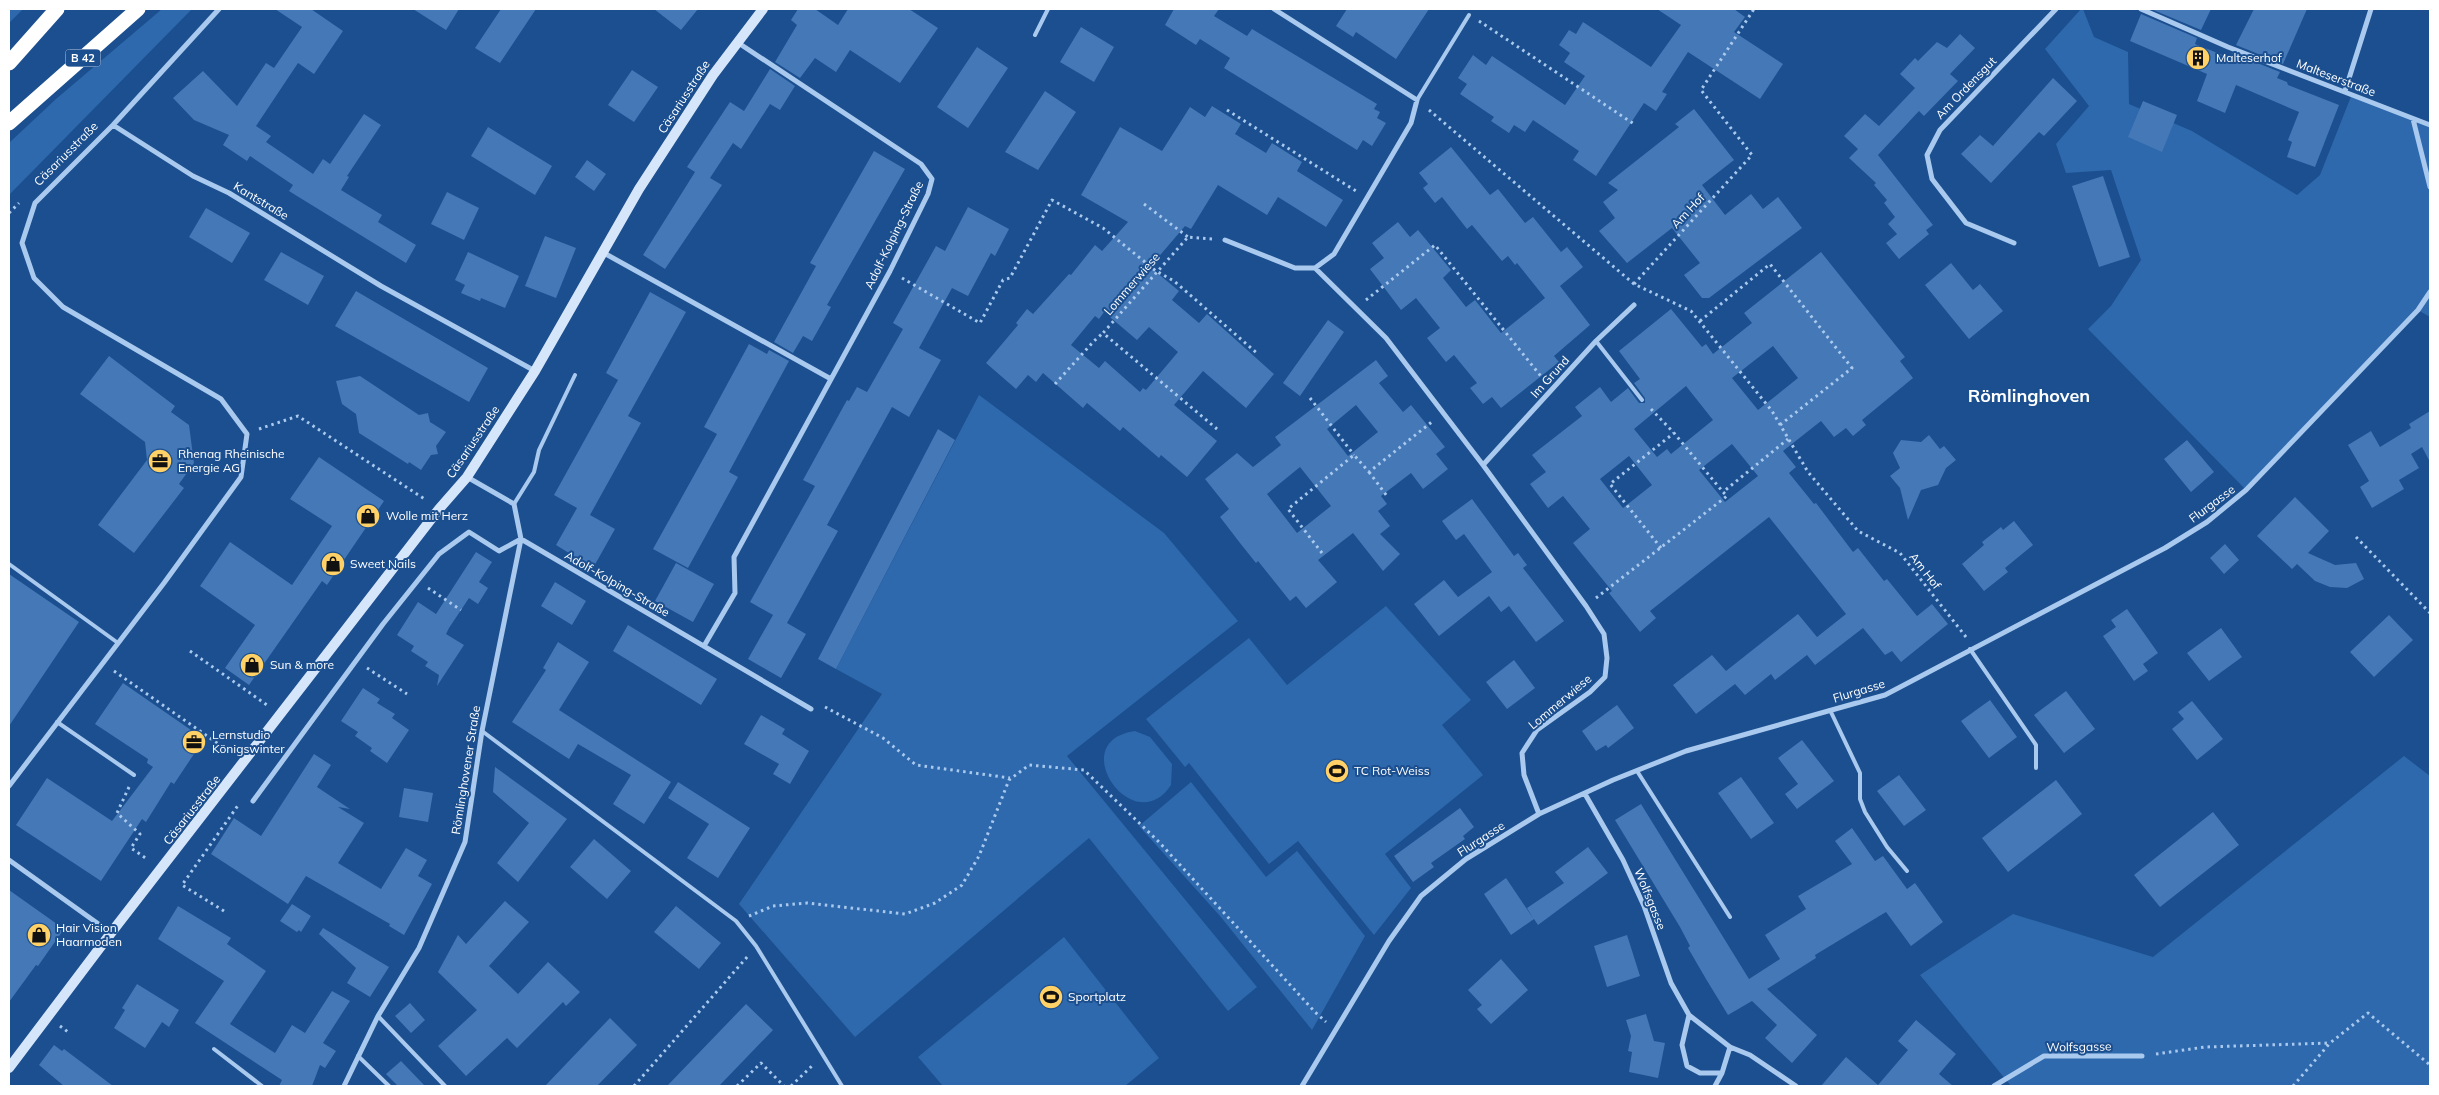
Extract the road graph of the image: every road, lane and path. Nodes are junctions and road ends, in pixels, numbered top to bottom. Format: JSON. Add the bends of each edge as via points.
{"nodes":[{"id":1,"x":57,"y":9,"type":"edge"},
{"id":2,"x":138,"y":9,"type":"edge"},
{"id":3,"x":219,"y":9,"type":"edge"},
{"id":4,"x":763,"y":9,"type":"edge"},
{"id":5,"x":1048,"y":9,"type":"edge"},
{"id":6,"x":1274,"y":9,"type":"edge"},
{"id":7,"x":1754,"y":9,"type":"edge"},
{"id":8,"x":2056,"y":9,"type":"edge"},
{"id":9,"x":2142,"y":9,"type":"edge"},
{"id":10,"x":2371,"y":9,"type":"edge"},
{"id":11,"x":1469,"y":15,"type":"joint"},
{"id":12,"x":1035,"y":35,"type":"dead end"},
{"id":13,"x":736,"y":42,"type":"junction"},
{"id":14,"x":9,"y":63,"type":"edge"},
{"id":15,"x":2345,"y":91,"type":"junction"},
{"id":16,"x":1417,"y":100,"type":"junction"},
{"id":17,"x":1227,"y":110,"type":"dead end"},
{"id":18,"x":2413,"y":119,"type":"junction"},
{"id":19,"x":9,"y":123,"type":"edge"},
{"id":20,"x":1634,"y":124,"type":"dead end"},
{"id":21,"x":2430,"y":125,"type":"edge"},
{"id":22,"x":113,"y":126,"type":"junction"},
{"id":23,"x":2430,"y":187,"type":"edge"},
{"id":24,"x":1367,"y":198,"type":"junction"},
{"id":25,"x":1144,"y":204,"type":"dead end"},
{"id":26,"x":1188,"y":237,"type":"junction"},
{"id":27,"x":1225,"y":240,"type":"joint"},
{"id":28,"x":2014,"y":243,"type":"dead end"},
{"id":29,"x":604,"y":253,"type":"junction"},
{"id":30,"x":1315,"y":268,"type":"junction"},
{"id":31,"x":890,"y":271,"type":"junction"},
{"id":32,"x":1156,"y":271,"type":"junction"},
{"id":33,"x":1634,"y":284,"type":"junction"},
{"id":34,"x":2430,"y":292,"type":"edge"},
{"id":35,"x":1634,"y":305,"type":"dead end"},
{"id":36,"x":1358,"y":308,"type":"junction"},
{"id":37,"x":1700,"y":321,"type":"junction"},
{"id":38,"x":1103,"y":333,"type":"junction"},
{"id":39,"x":1596,"y":341,"type":"junction"},
{"id":40,"x":1258,"y":354,"type":"dead end"},
{"id":41,"x":535,"y":371,"type":"junction"},
{"id":42,"x":575,"y":375,"type":"dead end"},
{"id":43,"x":831,"y":379,"type":"junction"},
{"id":44,"x":1055,"y":384,"type":"dead end"},
{"id":45,"x":1552,"y":391,"type":"junction"},
{"id":46,"x":1310,"y":398,"type":"dead end"},
{"id":47,"x":1642,"y":400,"type":"joint"},
{"id":48,"x":1444,"y":413,"type":"junction"},
{"id":49,"x":1780,"y":425,"type":"junction"},
{"id":50,"x":1217,"y":429,"type":"dead end"},
{"id":51,"x":1674,"y":433,"type":"junction"},
{"id":52,"x":247,"y":434,"type":"junction"},
{"id":53,"x":1788,"y":439,"type":"junction"},
{"id":54,"x":1354,"y":456,"type":"junction"},
{"id":55,"x":1482,"y":465,"type":"junction"},
{"id":56,"x":1369,"y":472,"type":"junction"},
{"id":57,"x":467,"y":477,"type":"junction"},
{"id":58,"x":1723,"y":492,"type":"junction"},
{"id":59,"x":1387,"y":496,"type":"dead end"},
{"id":60,"x":514,"y":504,"type":"junction"},
{"id":61,"x":439,"y":508,"type":"junction"},
{"id":62,"x":2356,"y":537,"type":"dead end"},
{"id":63,"x":521,"y":539,"type":"junction"},
{"id":64,"x":1661,"y":548,"type":"junction"},
{"id":65,"x":1322,"y":553,"type":"dead end"},
{"id":66,"x":9,"y":564,"type":"edge"},
{"id":67,"x":417,"y":581,"type":"junction"},
{"id":68,"x":1586,"y":606,"type":"junction"},
{"id":69,"x":461,"y":610,"type":"dead end"},
{"id":70,"x":2430,"y":613,"type":"edge"},
{"id":71,"x":118,"y":643,"type":"junction"},
{"id":72,"x":704,"y":646,"type":"junction"},
{"id":73,"x":1972,"y":648,"type":"junction"},
{"id":74,"x":190,"y":651,"type":"dead end"},
{"id":75,"x":356,"y":661,"type":"junction"},
{"id":76,"x":115,"y":671,"type":"dead end"},
{"id":77,"x":407,"y":694,"type":"dead end"},
{"id":78,"x":803,"y":705,"type":"junction"},
{"id":79,"x":811,"y":709,"type":"dead end"},
{"id":80,"x":1830,"y":710,"type":"junction"},
{"id":81,"x":280,"y":714,"type":"junction"},
{"id":82,"x":57,"y":722,"type":"junction"},
{"id":83,"x":482,"y":731,"type":"junction"},
{"id":84,"x":244,"y":763,"type":"junction"},
{"id":85,"x":2036,"y":768,"type":"dead end"},
{"id":86,"x":1637,"y":771,"type":"junction"},
{"id":87,"x":134,"y":775,"type":"joint"},
{"id":88,"x":1011,"y":778,"type":"junction"},
{"id":89,"x":9,"y":786,"type":"edge"},
{"id":90,"x":1585,"y":794,"type":"junction"},
{"id":91,"x":253,"y":801,"type":"joint"},
{"id":92,"x":1539,"y":814,"type":"junction"},
{"id":93,"x":9,"y":860,"type":"edge"},
{"id":94,"x":162,"y":869,"type":"junction"},
{"id":95,"x":1907,"y":870,"type":"dead end"},
{"id":96,"x":224,"y":912,"type":"dead end"},
{"id":97,"x":1730,"y":916,"type":"dead end"},
{"id":98,"x":736,"y":921,"type":"junction"},
{"id":99,"x":111,"y":933,"type":"junction"},
{"id":100,"x":756,"y":946,"type":"junction"},
{"id":101,"x":1689,"y":1015,"type":"junction"},
{"id":102,"x":378,"y":1016,"type":"junction"},
{"id":103,"x":1336,"y":1030,"type":"junction"},
{"id":104,"x":2330,"y":1042,"type":"junction"},
{"id":105,"x":1730,"y":1047,"type":"junction"},
{"id":106,"x":214,"y":1049,"type":"dead end"},
{"id":107,"x":823,"y":1055,"type":"junction"},
{"id":108,"x":358,"y":1056,"type":"junction"},
{"id":109,"x":2142,"y":1056,"type":"joint"},
{"id":110,"x":2430,"y":1064,"type":"edge"},
{"id":111,"x":9,"y":1068,"type":"edge"},
{"id":112,"x":1722,"y":1073,"type":"junction"},
{"id":113,"x":262,"y":1086,"type":"edge"},
{"id":114,"x":344,"y":1086,"type":"edge"},
{"id":115,"x":389,"y":1086,"type":"edge"},
{"id":116,"x":445,"y":1086,"type":"edge"},
{"id":117,"x":634,"y":1086,"type":"edge"},
{"id":118,"x":737,"y":1086,"type":"edge"},
{"id":119,"x":784,"y":1086,"type":"edge"},
{"id":120,"x":791,"y":1086,"type":"edge"},
{"id":121,"x":842,"y":1086,"type":"edge"},
{"id":122,"x":1302,"y":1086,"type":"edge"},
{"id":123,"x":1715,"y":1086,"type":"edge"},
{"id":124,"x":1796,"y":1086,"type":"edge"},
{"id":125,"x":1994,"y":1086,"type":"edge"},
{"id":126,"x":2293,"y":1086,"type":"edge"}],
"edges":[{"from":1,"to":14,"type":"highway"},
{"from":2,"to":19,"type":"highway","number":"B 42"},
{"from":3,"to":22,"type":"street"},
{"from":4,"to":13,"type":"main road","name":"Cäsariusstraße"},
{"from":5,"to":12,"type":"lane"},
{"from":6,"to":16,"type":"street"},
{"from":7,"to":33,"type":"path","name":"Am Hof","via":[[1701,90],[1752,155]]},
{"from":8,"to":28,"type":"street","name":"Am Ordensgut","via":[[1940,130],[1927,155],[1932,179],[1966,223]]},
{"from":9,"to":15,"type":"street","name":"Malteserstraße","via":[[2228,47]]},
{"from":10,"to":15,"type":"street"},
{"from":11,"to":16,"type":"lane"},
{"from":11,"to":20,"type":"path"},
{"from":13,"to":29,"type":"main road","name":"Cäsariusstraße","via":[[644,181]]},
{"from":13,"to":31,"type":"street","name":"Adolf-Kolping-Straße","via":[[921,164],[932,179],[928,194]]},
{"from":15,"to":18,"type":"street","name":"Malteserstraße"},
{"from":16,"to":24,"type":"street","via":[[1411,123]]},
{"from":16,"to":33,"type":"path"},
{"from":17,"to":24,"type":"path"},
{"from":18,"to":21,"type":"street","name":"Malteserstraße"},
{"from":18,"to":23,"type":"street"},
{"from":22,"to":41,"type":"street","name":"Kantstraße","via":[[381,286]]},
{"from":22,"to":52,"type":"street","name":"Cäsariusstraße","via":[[34,203],[22,243],[34,278],[63,308],[221,399]]},
{"from":24,"to":30,"type":"street","via":[[1334,254]]},
{"from":25,"to":26,"type":"path"},
{"from":26,"to":27,"type":"path"},
{"from":26,"to":32,"type":"path","name":"Lommerwiese"},
{"from":27,"to":30,"type":"street","via":[[1295,268]]},
{"from":29,"to":41,"type":"main road","name":"Cäsariusstraße"},
{"from":29,"to":43,"type":"street"},
{"from":30,"to":36,"type":"street","name":"Lommerwiese"},
{"from":31,"to":32,"type":"path","via":[[980,323],[1003,280],[1010,278],[1052,200],[1103,228]]},
{"from":31,"to":43,"type":"street","name":"Adolf-Kolping-Straße"},
{"from":32,"to":38,"type":"path","name":"Lommerwiese"},
{"from":32,"to":40,"type":"path","via":[[1174,281]]},
{"from":33,"to":37,"type":"path","name":"Am Hof","via":[[1691,311]]},
{"from":34,"to":73,"type":"street","name":"Flurgasse","via":[[2418,310],[2246,490],[2207,522],[2165,548]]},
{"from":35,"to":39,"type":"street","name":"Im Grund"},
{"from":36,"to":45,"type":"path","via":[[1435,246]]},
{"from":36,"to":48,"type":"street","name":"Lommerwiese","via":[[1386,338]]},
{"from":37,"to":49,"type":"path","name":"Am Hof"},
{"from":37,"to":49,"type":"path","via":[[1770,264],[1852,368]]},
{"from":38,"to":44,"type":"path"},
{"from":38,"to":50,"type":"path","name":"Lommerwiese"},
{"from":39,"to":45,"type":"street","name":"Im Grund"},
{"from":39,"to":47,"type":"lane"},
{"from":41,"to":57,"type":"main road","name":"Cäsariusstraße"},
{"from":42,"to":60,"type":"lane","via":[[539,450],[534,472]]},
{"from":43,"to":72,"type":"street","name":"Adolf-Kolping-Straße","via":[[734,557],[735,593]]},
{"from":45,"to":55,"type":"street","name":"Im Grund"},
{"from":46,"to":54,"type":"path"},
{"from":47,"to":51,"type":"path"},
{"from":48,"to":55,"type":"street","name":"Lommerwiese"},
{"from":48,"to":56,"type":"path"},
{"from":49,"to":53,"type":"path","name":"Am Hof"},
{"from":51,"to":58,"type":"path"},
{"from":51,"to":64,"type":"path","via":[[1610,484]]},
{"from":52,"to":61,"type":"path","via":[[298,416]]},
{"from":52,"to":71,"type":"street","via":[[241,477]]},
{"from":53,"to":58,"type":"path"},
{"from":53,"to":73,"type":"path","name":"Am Hof","via":[[1808,472],[1858,531],[1900,553]]},
{"from":54,"to":56,"type":"path"},
{"from":54,"to":65,"type":"path","via":[[1288,509]]},
{"from":55,"to":68,"type":"street","name":"Lommerwiese"},
{"from":56,"to":59,"type":"path"},
{"from":57,"to":60,"type":"street"},
{"from":57,"to":61,"type":"main road","name":"Cäsariusstraße"},
{"from":58,"to":64,"type":"path","via":[[1727,496]]},
{"from":60,"to":63,"type":"street","name":"Römlinghovener Straße"},
{"from":61,"to":81,"type":"main road","name":"Cäsariusstraße"},
{"from":62,"to":70,"type":"path"},
{"from":63,"to":67,"type":"street","via":[[499,551],[469,532],[439,554]]},
{"from":63,"to":72,"type":"street","name":"Adolf-Kolping-Straße"},
{"from":63,"to":83,"type":"street","name":"Römlinghovener Straße"},
{"from":64,"to":68,"type":"path"},
{"from":66,"to":71,"type":"lane"},
{"from":67,"to":69,"type":"path"},
{"from":67,"to":75,"type":"street"},
{"from":68,"to":92,"type":"street","name":"Lommerwiese","via":[[1604,634],[1605,677],[1590,692],[1537,730],[1522,753],[1524,775]]},
{"from":71,"to":82,"type":"street"},
{"from":72,"to":78,"type":"street","name":"Adolf-Kolping-Straße"},
{"from":73,"to":80,"type":"street","name":"Flurgasse","via":[[1885,695]]},
{"from":73,"to":85,"type":"lane","via":[[2036,745]]},
{"from":74,"to":81,"type":"path"},
{"from":75,"to":77,"type":"path"},
{"from":75,"to":91,"type":"street"},
{"from":76,"to":84,"type":"path"},
{"from":78,"to":79,"type":"street","name":"Adolf-Kolping-Straße"},
{"from":78,"to":88,"type":"path","via":[[808,698],[825,707],[883,738],[916,765]]},
{"from":80,"to":86,"type":"street","name":"Flurgasse","via":[[1686,751]]},
{"from":80,"to":95,"type":"lane","via":[[1860,773],[1860,799],[1865,812],[1887,847]]},
{"from":81,"to":84,"type":"main road","name":"Cäsariusstraße"},
{"from":82,"to":87,"type":"lane"},
{"from":82,"to":89,"type":"street"},
{"from":83,"to":98,"type":"lane"},
{"from":83,"to":102,"type":"street","name":"Römlinghovener Straße","via":[[465,842],[419,948]]},
{"from":84,"to":94,"type":"main road","name":"Cäsariusstraße"},
{"from":86,"to":90,"type":"street","name":"Flurgasse"},
{"from":86,"to":97,"type":"lane"},
{"from":87,"to":94,"type":"path","via":[[117,813],[140,834],[131,848]]},
{"from":88,"to":98,"type":"path","via":[[980,856],[962,885],[935,903],[904,914],[807,903],[774,906]]},
{"from":88,"to":103,"type":"path","via":[[1029,765],[1084,770],[1159,842],[1315,1012]]},
{"from":90,"to":92,"type":"street","name":"Flurgasse"},
{"from":90,"to":101,"type":"street","name":"Wolfsgasse","via":[[1623,860],[1644,906],[1671,983]]},
{"from":91,"to":96,"type":"path","via":[[239,804],[182,885]]},
{"from":92,"to":103,"type":"street","name":"Flurgasse","via":[[1466,859],[1421,896],[1389,941]]},
{"from":93,"to":99,"type":"street"},
{"from":94,"to":99,"type":"main road","name":"Cäsariusstraße"},
{"from":98,"to":100,"type":"lane"},
{"from":99,"to":111,"type":"main road","name":"Cäsariusstraße"},
{"from":100,"to":107,"type":"lane"},
{"from":100,"to":117,"type":"path"},
{"from":101,"to":105,"type":"street","name":"Wolfsgasse"},
{"from":101,"to":112,"type":"street","via":[[1682,1045],[1687,1066],[1700,1073]]},
{"from":102,"to":108,"type":"street","name":"Römlinghovener Straße"},
{"from":102,"to":116,"type":"lane"},
{"from":103,"to":122,"type":"street","name":"Flurgasse"},
{"from":104,"to":109,"type":"path","via":[[2205,1047]]},
{"from":104,"to":110,"type":"path","via":[[2368,1013]]},
{"from":104,"to":126,"type":"path"},
{"from":105,"to":112,"type":"street"},
{"from":105,"to":124,"type":"street","name":"Wolfsgasse","via":[[1750,1055]]},
{"from":106,"to":113,"type":"lane"},
{"from":107,"to":120,"type":"path"},
{"from":107,"to":121,"type":"lane"},
{"from":108,"to":114,"type":"street","name":"Römlinghovener Straße"},
{"from":108,"to":115,"type":"lane"},
{"from":109,"to":125,"type":"street","name":"Wolfsgasse","via":[[2044,1056]]},
{"from":112,"to":123,"type":"street"},
{"from":118,"to":119,"type":"path","via":[[761,1063]]}]}
